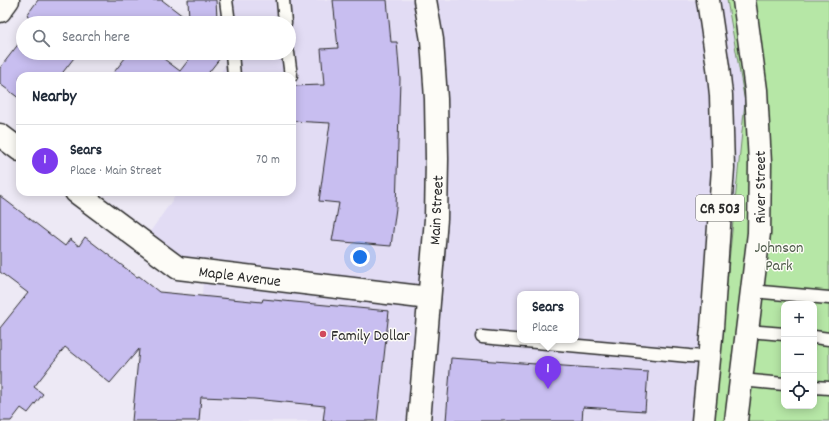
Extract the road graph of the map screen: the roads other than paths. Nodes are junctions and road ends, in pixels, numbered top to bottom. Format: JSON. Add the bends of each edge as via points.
{"nodes":[{"id":1,"x":8,"y":0,"type":"edge"},
{"id":2,"x":226,"y":0,"type":"edge"},
{"id":3,"x":283,"y":0,"type":"edge"},
{"id":4,"x":425,"y":0,"type":"edge"},
{"id":5,"x":708,"y":0,"type":"edge"},
{"id":6,"x":744,"y":0,"type":"edge"},
{"id":7,"x":0,"y":11,"type":"edge"},
{"id":8,"x":228,"y":16,"type":"edge"},
{"id":9,"x":284,"y":16,"type":"edge"},
{"id":10,"x":233,"y":60,"type":"edge"},
{"id":11,"x":289,"y":60,"type":"edge"},
{"id":12,"x":234,"y":72,"type":"edge"},
{"id":13,"x":290,"y":72,"type":"edge"},
{"id":14,"x":0,"y":135,"type":"edge"},
{"id":15,"x":16,"y":147,"type":"edge"},
{"id":16,"x":81,"y":196,"type":"edge"},
{"id":17,"x":752,"y":291,"type":"junction"},
{"id":18,"x":429,"y":298,"type":"junction"},
{"id":19,"x":829,"y":298,"type":"edge"},
{"id":20,"x":747,"y":331,"type":"junction"},
{"id":21,"x":781,"y":334,"type":"edge"},
{"id":22,"x":482,"y":337,"type":"dead end"},
{"id":23,"x":817,"y":337,"type":"edge"},
{"id":24,"x":829,"y":338,"type":"edge"},
{"id":25,"x":517,"y":340,"type":"edge"},
{"id":26,"x":547,"y":343,"type":"edge"},
{"id":27,"x":708,"y":357,"type":"junction"},
{"id":28,"x":741,"y":380,"type":"junction"},
{"id":29,"x":781,"y":384,"type":"edge"},
{"id":30,"x":817,"y":387,"type":"edge"},
{"id":31,"x":829,"y":388,"type":"edge"},
{"id":32,"x":419,"y":421,"type":"edge"},
{"id":33,"x":702,"y":421,"type":"edge"},
{"id":34,"x":736,"y":421,"type":"edge"}],
"edges":[{"from":1,"to":7,"type":"main road"},
{"from":2,"to":8,"type":"lane"},
{"from":3,"to":9,"type":"lane"},
{"from":4,"to":18,"type":"main road","name":"Main Street","via":[[432,40],[438,159]]},
{"from":5,"to":27,"type":"main road","number":"CR 503","via":[[720,88],[723,136],[723,168]]},
{"from":6,"to":17,"type":"main road","name":"River Street","via":[[756,90],[760,163],[759,234]]},
{"from":10,"to":12,"type":"lane"},
{"from":11,"to":13,"type":"lane"},
{"from":14,"to":15,"type":"main road"},
{"from":16,"to":18,"type":"main road","name":"Maple Avenue","via":[[178,268]]},
{"from":17,"to":19,"type":"lane"},
{"from":17,"to":20,"type":"main road","name":"River Street"},
{"from":18,"to":32,"type":"main road","name":"Main Street"},
{"from":20,"to":21,"type":"lane"},
{"from":20,"to":28,"type":"main road","name":"River Street"},
{"from":22,"to":25,"type":"lane"},
{"from":23,"to":24,"type":"lane"},
{"from":26,"to":27,"type":"lane"},
{"from":27,"to":33,"type":"main road","number":"CR 503"},
{"from":28,"to":29,"type":"lane"},
{"from":28,"to":34,"type":"main road","name":"River Street"},
{"from":30,"to":31,"type":"lane"}]}
